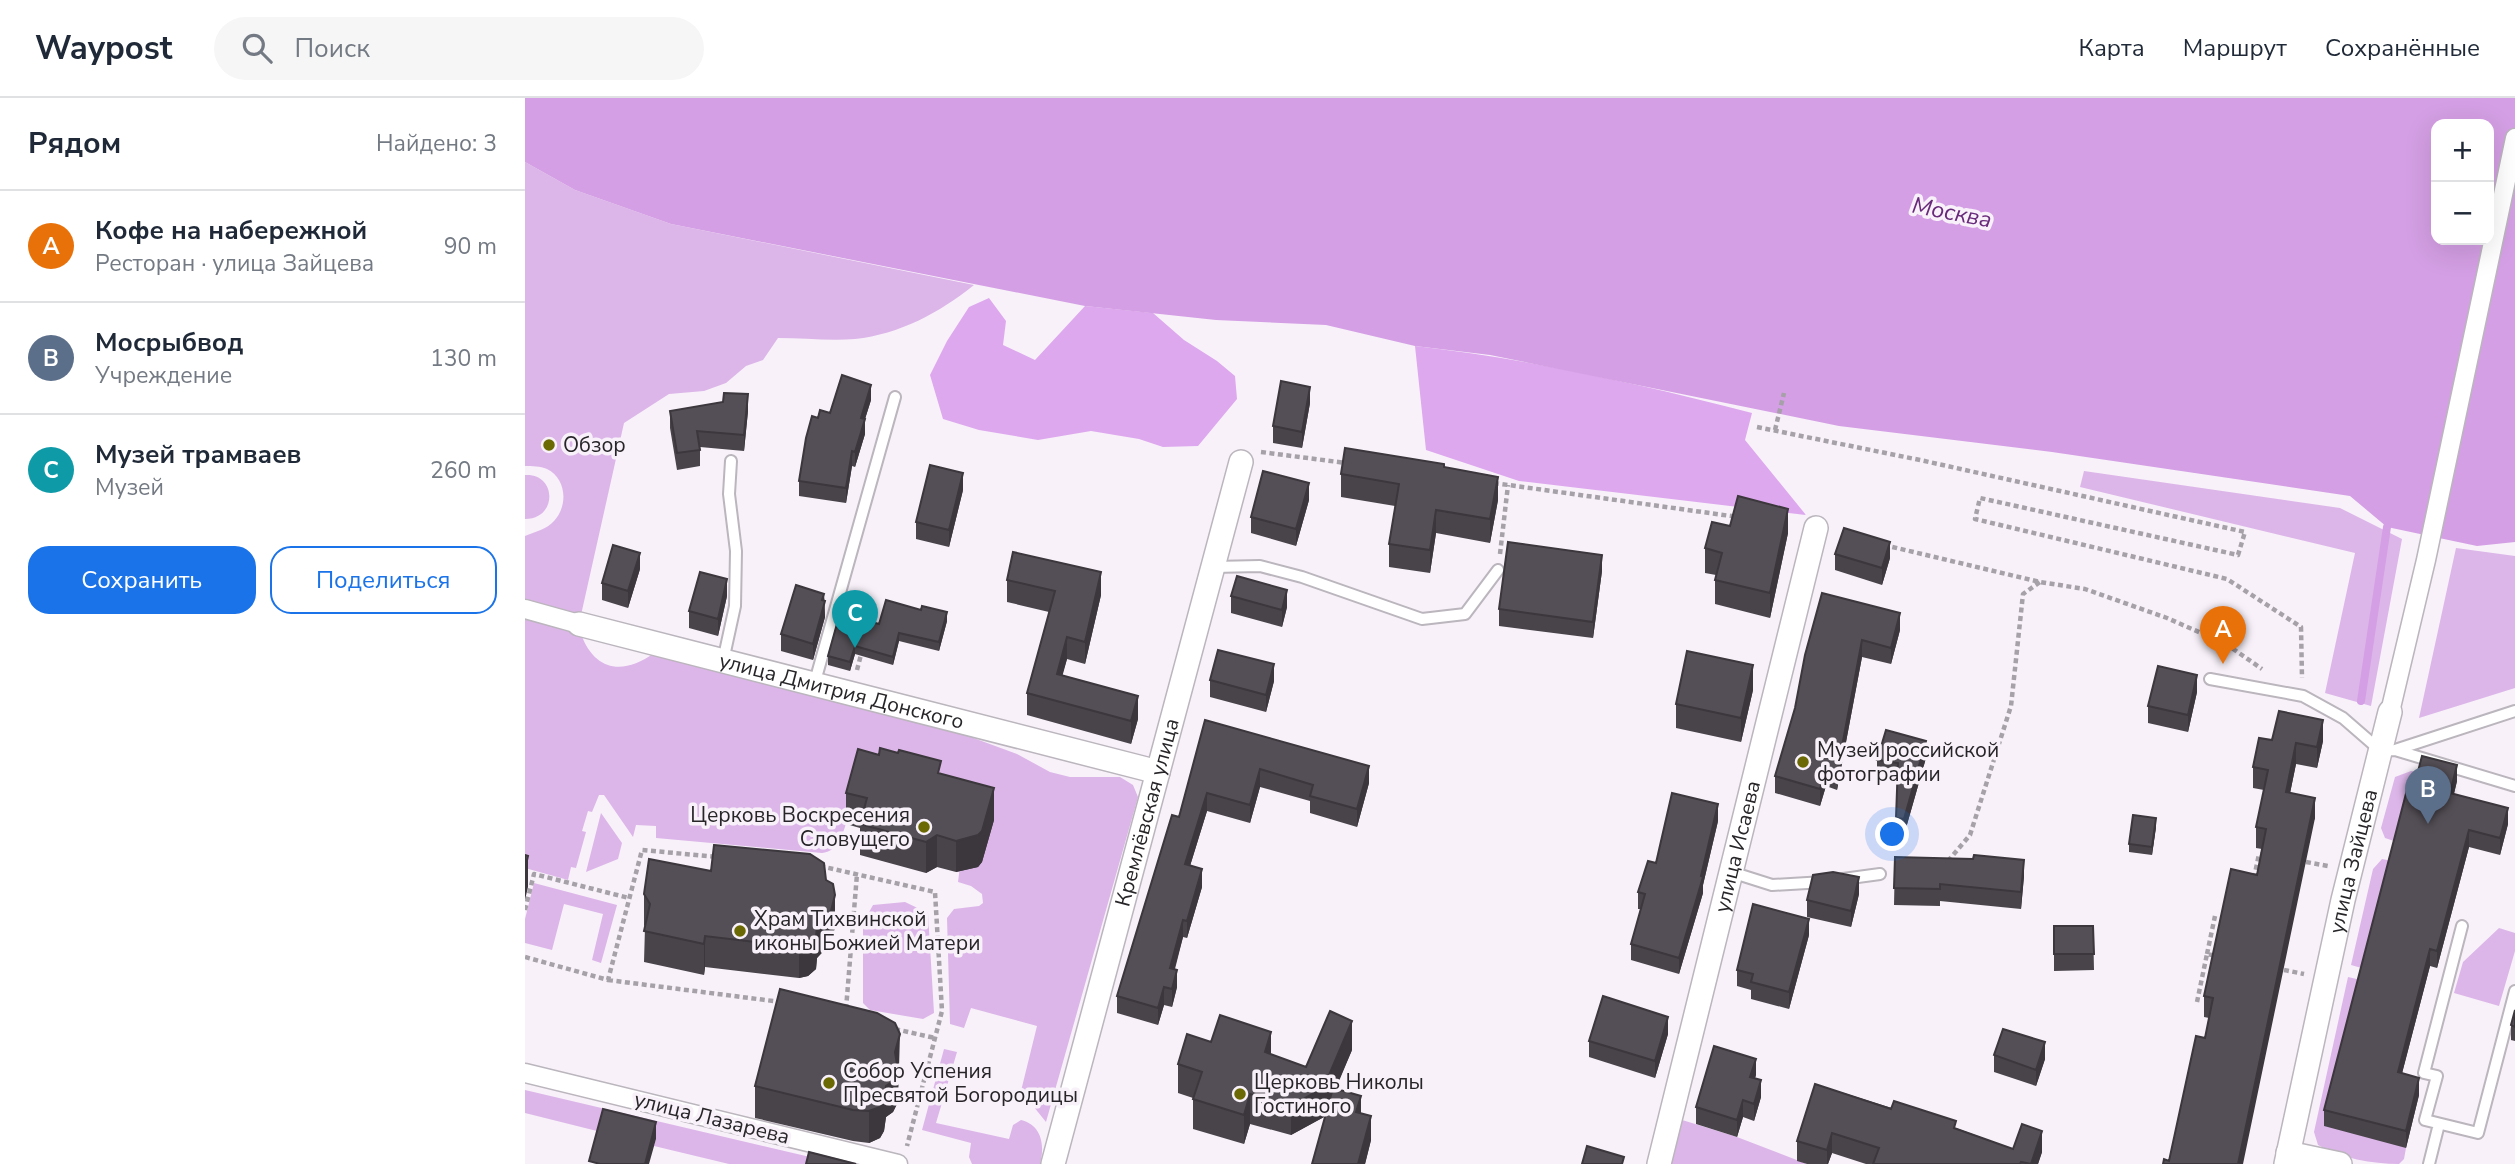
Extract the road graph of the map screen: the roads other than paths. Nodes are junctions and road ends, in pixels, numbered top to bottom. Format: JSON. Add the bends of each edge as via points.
{"nodes":[{"id":1,"x":2515,"y":138,"type":"edge"},
{"id":2,"x":895,"y":397,"type":"dead end"},
{"id":3,"x":731,"y":461,"type":"dead end"},
{"id":4,"x":1241,"y":462,"type":"road end"},
{"id":5,"x":1816,"y":528,"type":"dead end"},
{"id":6,"x":1213,"y":567,"type":"junction"},
{"id":7,"x":1498,"y":570,"type":"road end"},
{"id":8,"x":525,"y":610,"type":"edge"},
{"id":9,"x":579,"y":624,"type":"joint"},
{"id":10,"x":723,"y":661,"type":"junction"},
{"id":11,"x":2210,"y":679,"type":"dead end"},
{"id":12,"x":814,"y":685,"type":"junction"},
{"id":13,"x":2515,"y":711,"type":"edge"},
{"id":14,"x":2390,"y":712,"type":"joint"},
{"id":15,"x":2388,"y":751,"type":"junction"},
{"id":16,"x":1158,"y":772,"type":"junction"},
{"id":17,"x":2515,"y":786,"type":"edge"},
{"id":18,"x":1731,"y":872,"type":"junction"},
{"id":19,"x":1880,"y":874,"type":"dead end"},
{"id":20,"x":2462,"y":926,"type":"dead end"},
{"id":21,"x":2515,"y":991,"type":"edge"},
{"id":22,"x":525,"y":1073,"type":"edge"},
{"id":23,"x":2439,"y":1124,"type":"junction"},
{"id":24,"x":902,"y":1158,"type":"edge"},
{"id":25,"x":2287,"y":1158,"type":"edge"},
{"id":26,"x":1053,"y":1164,"type":"edge"},
{"id":27,"x":1659,"y":1164,"type":"edge"},
{"id":28,"x":2340,"y":1164,"type":"edge"},
{"id":29,"x":2429,"y":1164,"type":"edge"}],
"edges":[{"from":1,"to":14,"type":"street","name":"улица Зайцева"},
{"from":2,"to":12,"type":"lane"},
{"from":3,"to":10,"type":"lane","via":[[735,607]]},
{"from":4,"to":6,"type":"street","name":"Кремлёвская улица"},
{"from":5,"to":18,"type":"street","name":"улица Исаева"},
{"from":6,"to":7,"type":"lane","via":[[1260,566],[1422,619],[1465,614]]},
{"from":6,"to":16,"type":"street","name":"Кремлёвская улица"},
{"from":8,"to":9,"type":"street","name":"улица Дмитрия Донского"},
{"from":9,"to":10,"type":"street","name":"улица Дмитрия Донского"},
{"from":10,"to":12,"type":"street","name":"улица Дмитрия Донского"},
{"from":11,"to":15,"type":"lane","via":[[2302,696],[2343,718]]},
{"from":12,"to":16,"type":"street","name":"улица Дмитрия Донского"},
{"from":13,"to":15,"type":"lane"},
{"from":14,"to":15,"type":"street","name":"улица Зайцева"},
{"from":15,"to":17,"type":"lane"},
{"from":15,"to":25,"type":"street","name":"улица Зайцева","via":[[2345,889]]},
{"from":16,"to":26,"type":"street","name":"Кремлёвская улица"},
{"from":18,"to":19,"type":"lane","via":[[1772,885]]},
{"from":18,"to":27,"type":"street","name":"улица Исаева"},
{"from":20,"to":23,"type":"lane","via":[[2424,1073],[2437,1076],[2425,1120]]},
{"from":21,"to":23,"type":"lane","via":[[2478,1133]]},
{"from":22,"to":24,"type":"street","name":"улица Лазарева"},
{"from":23,"to":29,"type":"lane"},
{"from":25,"to":28,"type":"street"}]}
